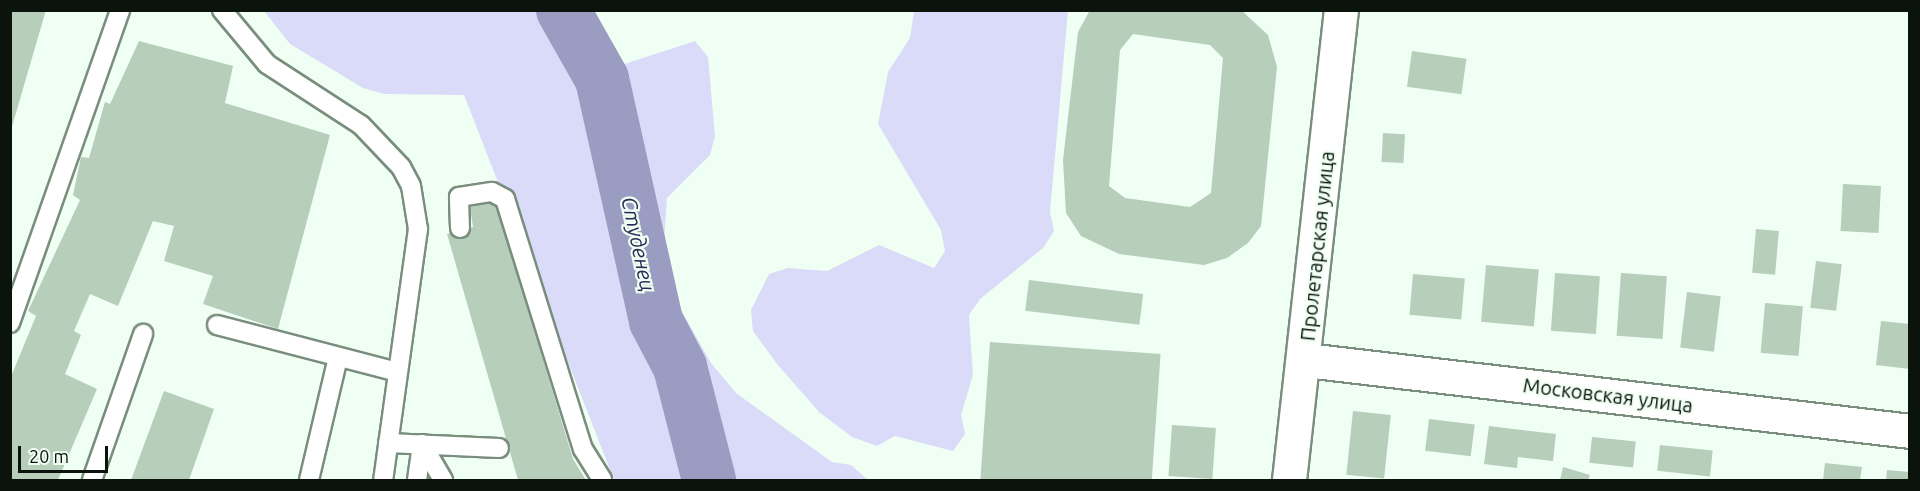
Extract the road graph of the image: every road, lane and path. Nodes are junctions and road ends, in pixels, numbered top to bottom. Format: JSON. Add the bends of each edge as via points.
{"nodes":[{"id":1,"x":120,"y":10,"type":"edge"},
{"id":2,"x":222,"y":10,"type":"edge"},
{"id":3,"x":1341,"y":10,"type":"edge"},
{"id":4,"x":460,"y":228,"type":"dead end"},
{"id":5,"x":10,"y":323,"type":"edge"},
{"id":6,"x":217,"y":325,"type":"dead end"},
{"id":7,"x":143,"y":334,"type":"dead end"},
{"id":8,"x":338,"y":357,"type":"junction"},
{"id":9,"x":1306,"y":360,"type":"junction"},
{"id":10,"x":397,"y":372,"type":"junction"},
{"id":11,"x":1910,"y":431,"type":"edge"},
{"id":12,"x":388,"y":443,"type":"junction"},
{"id":13,"x":422,"y":444,"type":"junction"},
{"id":14,"x":499,"y":448,"type":"dead end"},
{"id":15,"x":92,"y":480,"type":"edge"},
{"id":16,"x":309,"y":480,"type":"edge"},
{"id":17,"x":383,"y":480,"type":"edge"},
{"id":18,"x":417,"y":480,"type":"edge"},
{"id":19,"x":443,"y":480,"type":"edge"},
{"id":20,"x":602,"y":480,"type":"edge"},
{"id":21,"x":1289,"y":480,"type":"edge"}],
"edges":[{"from":1,"to":5,"type":"lane"},
{"from":2,"to":10,"type":"lane","via":[[267,64],[361,125],[396,160],[411,186],[418,229]]},
{"from":3,"to":9,"type":"street","name":"Пролетарская улица"},
{"from":4,"to":20,"type":"lane","via":[[459,197],[492,192],[505,199],[583,449]]},
{"from":6,"to":8,"type":"lane"},
{"from":7,"to":15,"type":"lane"},
{"from":8,"to":10,"type":"lane"},
{"from":8,"to":16,"type":"lane"},
{"from":9,"to":11,"type":"street","name":"Московская улица"},
{"from":9,"to":21,"type":"street","name":"Пролетарская улица"},
{"from":10,"to":12,"type":"lane"},
{"from":12,"to":13,"type":"lane"},
{"from":12,"to":17,"type":"lane"},
{"from":13,"to":14,"type":"lane"},
{"from":13,"to":18,"type":"lane"},
{"from":13,"to":19,"type":"lane"}]}
